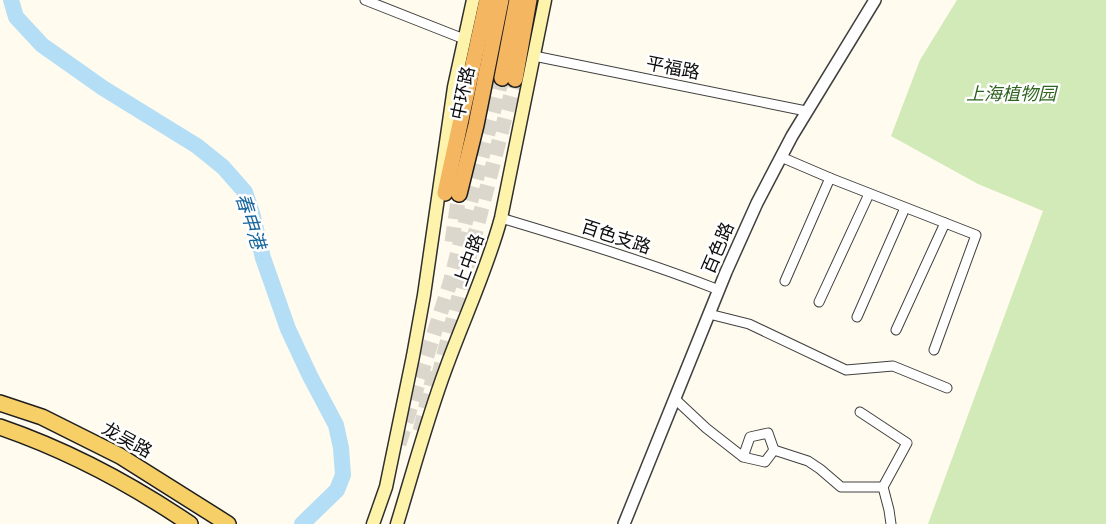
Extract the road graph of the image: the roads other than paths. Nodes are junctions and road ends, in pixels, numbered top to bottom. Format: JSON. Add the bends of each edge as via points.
{"nodes":[{"id":1,"x":365,"y":0,"type":"edge"},
{"id":2,"x":473,"y":0,"type":"edge"},
{"id":3,"x":486,"y":0,"type":"edge"},
{"id":4,"x":501,"y":0,"type":"edge"},
{"id":5,"x":517,"y":0,"type":"edge"},
{"id":6,"x":529,"y":0,"type":"edge"},
{"id":7,"x":545,"y":0,"type":"edge"},
{"id":8,"x":874,"y":0,"type":"edge"},
{"id":9,"x":464,"y":39,"type":"junction"},
{"id":10,"x":534,"y":56,"type":"junction"},
{"id":11,"x":806,"y":111,"type":"junction"},
{"id":12,"x":781,"y":157,"type":"junction"},
{"id":13,"x":830,"y":178,"type":"junction"},
{"id":14,"x":870,"y":194,"type":"junction"},
{"id":15,"x":906,"y":208,"type":"junction"},
{"id":16,"x":501,"y":218,"type":"junction"},
{"id":17,"x":945,"y":223,"type":"junction"},
{"id":18,"x":785,"y":281,"type":"dead end"},
{"id":19,"x":719,"y":290,"type":"junction"},
{"id":20,"x":819,"y":302,"type":"dead end"},
{"id":21,"x":709,"y":314,"type":"junction"},
{"id":22,"x":857,"y":317,"type":"dead end"},
{"id":23,"x":896,"y":330,"type":"dead end"},
{"id":24,"x":934,"y":350,"type":"dead end"},
{"id":25,"x":947,"y":388,"type":"dead end"},
{"id":26,"x":675,"y":399,"type":"junction"},
{"id":27,"x":0,"y":403,"type":"edge"},
{"id":28,"x":860,"y":412,"type":"dead end"},
{"id":29,"x":0,"y":427,"type":"edge"},
{"id":30,"x":774,"y":450,"type":"junction"},
{"id":31,"x":743,"y":457,"type":"junction"},
{"id":32,"x":883,"y":487,"type":"junction"},
{"id":33,"x":190,"y":524,"type":"edge"},
{"id":34,"x":228,"y":524,"type":"edge"},
{"id":35,"x":373,"y":524,"type":"edge"},
{"id":36,"x":396,"y":524,"type":"edge"},
{"id":37,"x":624,"y":524,"type":"edge"},
{"id":38,"x":891,"y":524,"type":"edge"}],
"edges":[{"from":1,"to":9,"type":"street"},
{"from":2,"to":9,"type":"main road","name":"上中路"},
{"from":3,"to":4,"type":"highway","name":"中环路","via":[[452,193],[476,125]]},
{"from":5,"to":6,"type":"highway","name":"中环路","via":[[509,78]]},
{"from":7,"to":10,"type":"main road","name":"上中路"},
{"from":8,"to":11,"type":"street","name":"百色路"},
{"from":9,"to":35,"type":"main road","name":"上中路","via":[[413,356],[386,487]]},
{"from":10,"to":11,"type":"street","name":"平福路"},
{"from":10,"to":16,"type":"main road","name":"上中路"},
{"from":11,"to":12,"type":"street","name":"百色路"},
{"from":12,"to":13,"type":"street"},
{"from":12,"to":19,"type":"street","name":"百色路","via":[[741,236]]},
{"from":13,"to":14,"type":"street"},
{"from":13,"to":18,"type":"street"},
{"from":14,"to":15,"type":"street"},
{"from":14,"to":20,"type":"street"},
{"from":15,"to":17,"type":"street"},
{"from":15,"to":22,"type":"street"},
{"from":16,"to":19,"type":"street","name":"百色支路","via":[[622,255]]},
{"from":16,"to":36,"type":"main road","name":"上中路","via":[[488,262],[445,370]]},
{"from":17,"to":23,"type":"street"},
{"from":17,"to":24,"type":"street","via":[[976,235]]},
{"from":19,"to":21,"type":"street","name":"百色路"},
{"from":21,"to":25,"type":"street","via":[[750,324],[846,370],[893,366]]},
{"from":21,"to":26,"type":"street","name":"百色路"},
{"from":26,"to":31,"type":"street"},
{"from":26,"to":37,"type":"street","name":"百色路"},
{"from":27,"to":34,"type":"main road","name":"龙吴路","via":[[42,417],[120,456]]},
{"from":28,"to":32,"type":"street","via":[[907,443]]},
{"from":29,"to":33,"type":"main road","via":[[111,476]]},
{"from":30,"to":31,"type":"street","via":[[765,462]]},
{"from":30,"to":31,"type":"street","via":[[768,433],[750,437]]},
{"from":30,"to":32,"type":"street","via":[[808,461],[841,487]]},
{"from":32,"to":38,"type":"street"}]}
